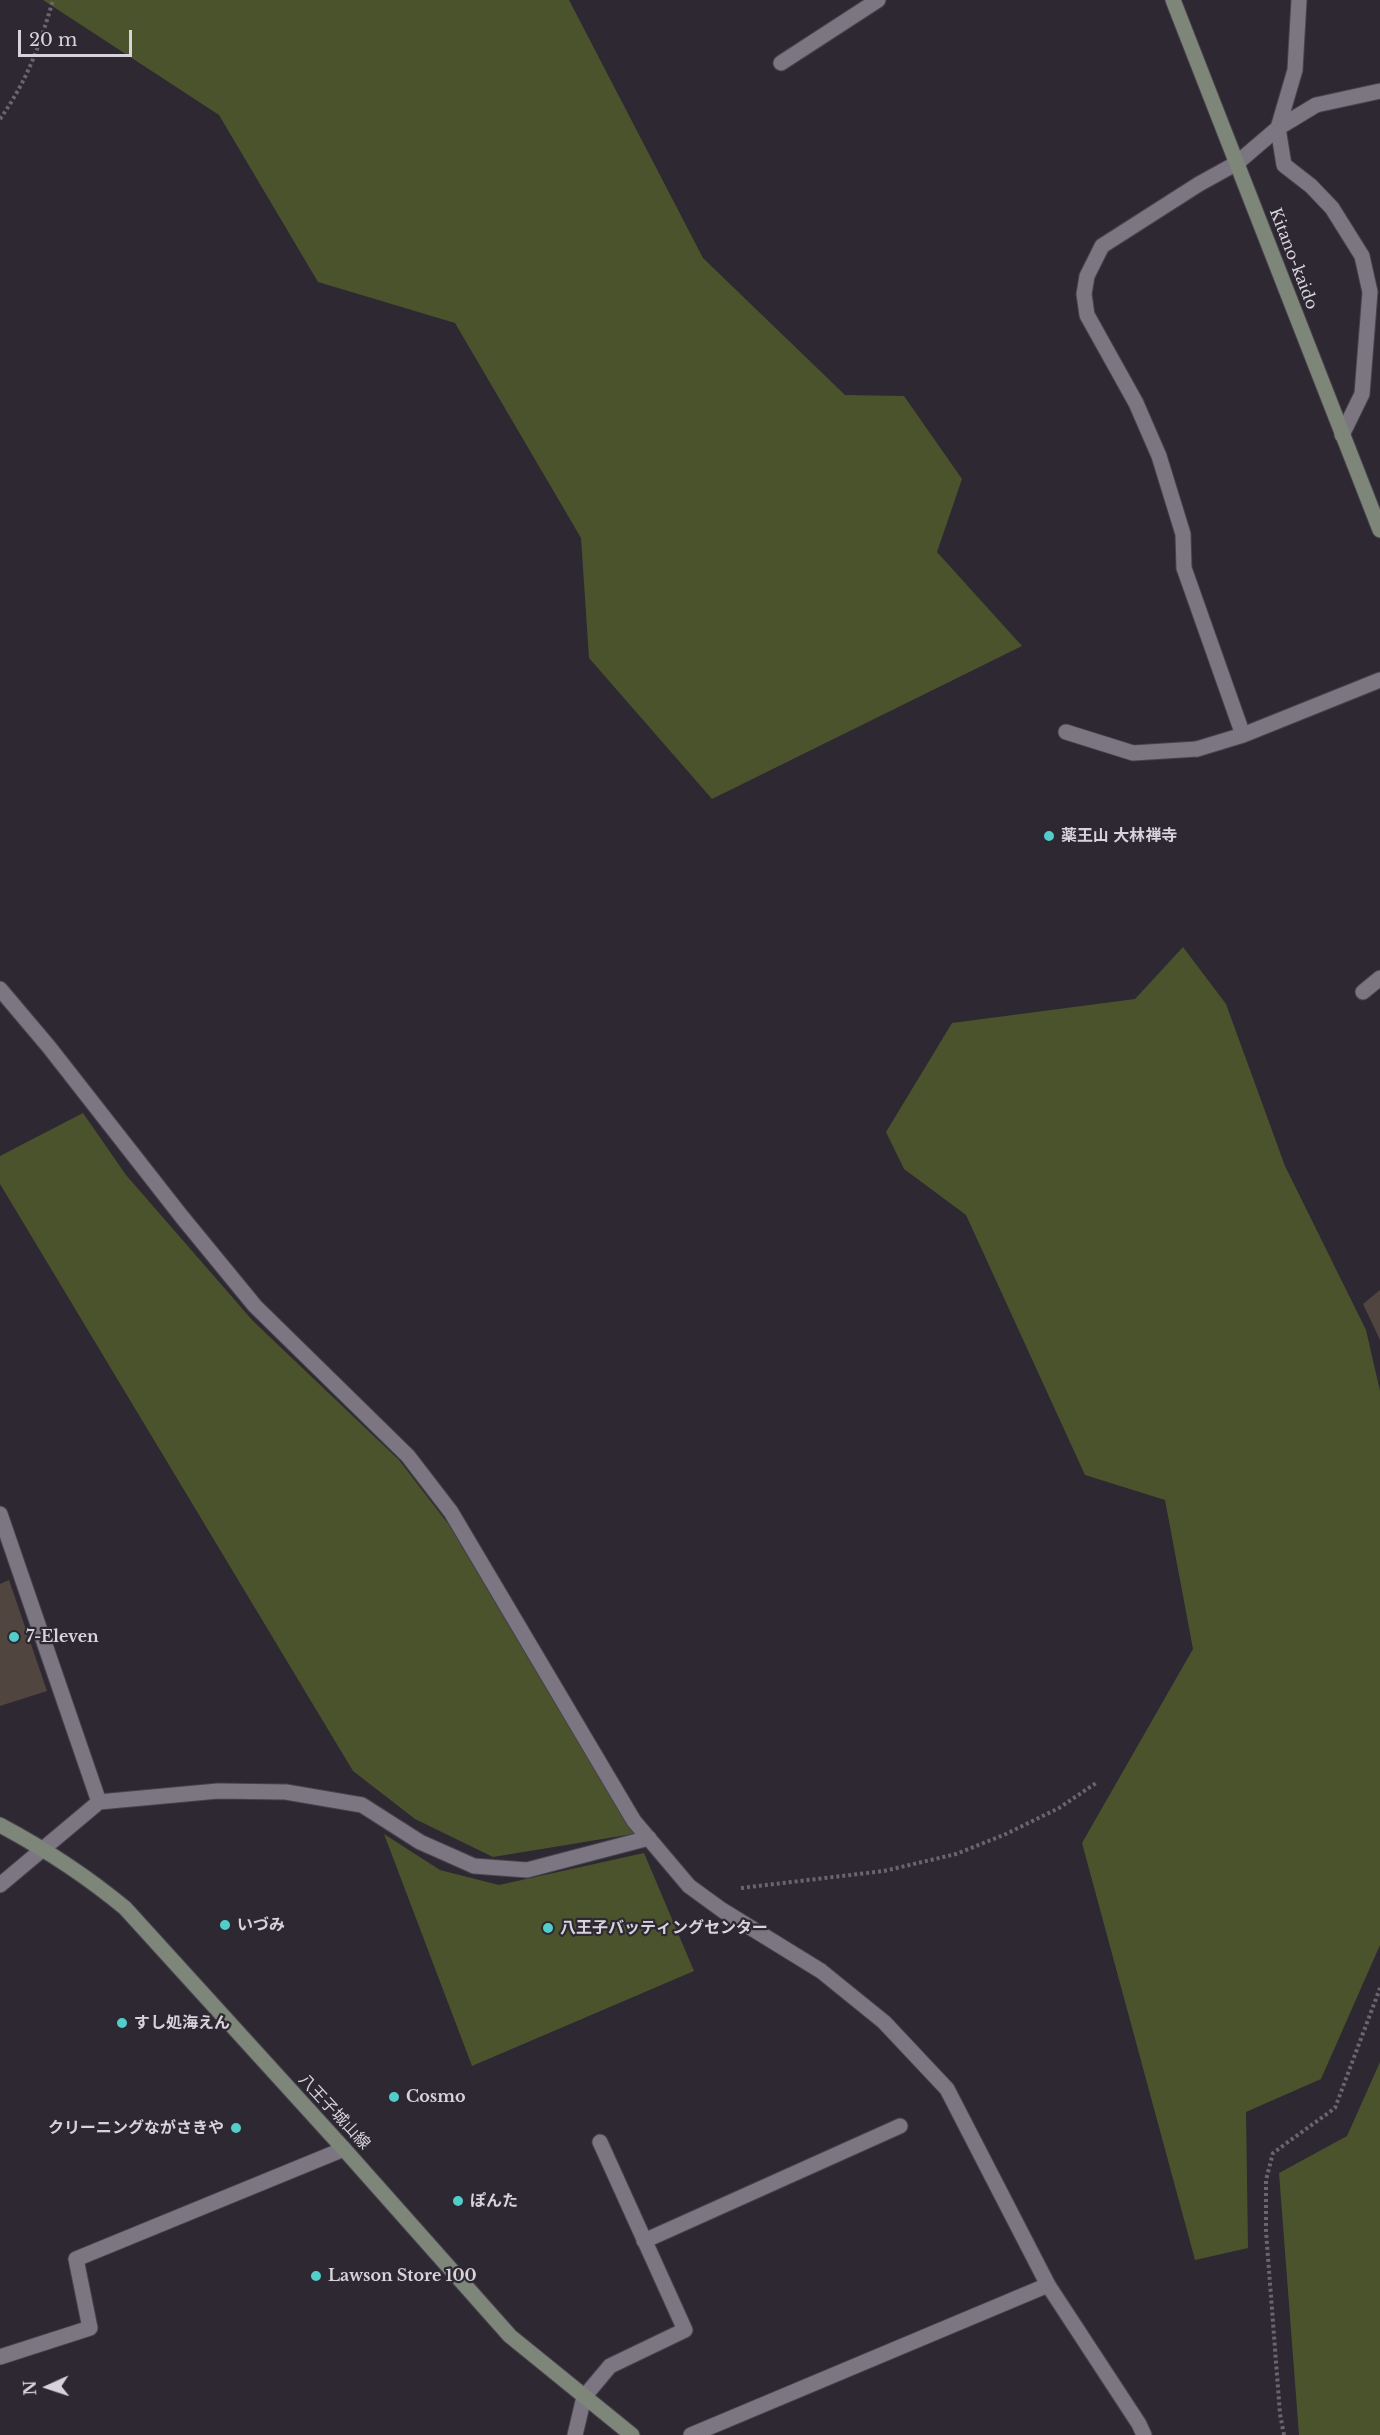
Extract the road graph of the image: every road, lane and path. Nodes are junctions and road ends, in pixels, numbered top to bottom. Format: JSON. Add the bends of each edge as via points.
{"nodes":[{"id":1,"x":53,"y":0,"type":"edge"},
{"id":2,"x":878,"y":0,"type":"edge"},
{"id":3,"x":1173,"y":0,"type":"edge"},
{"id":4,"x":1299,"y":0,"type":"edge"},
{"id":5,"x":781,"y":63,"type":"dead end"},
{"id":6,"x":1380,"y":91,"type":"edge"},
{"id":7,"x":0,"y":119,"type":"edge"},
{"id":8,"x":1278,"y":128,"type":"junction"},
{"id":9,"x":1237,"y":163,"type":"junction"},
{"id":10,"x":1342,"y":435,"type":"junction"},
{"id":11,"x":1380,"y":530,"type":"edge"},
{"id":12,"x":1380,"y":680,"type":"edge"},
{"id":13,"x":1066,"y":732,"type":"dead end"},
{"id":14,"x":1243,"y":735,"type":"junction"},
{"id":15,"x":1380,"y":978,"type":"edge"},
{"id":16,"x":0,"y":989,"type":"edge"},
{"id":17,"x":1363,"y":992,"type":"dead end"},
{"id":18,"x":0,"y":1514,"type":"edge"},
{"id":19,"x":1096,"y":1783,"type":"dead end"},
{"id":20,"x":99,"y":1802,"type":"junction"},
{"id":21,"x":0,"y":1825,"type":"edge"},
{"id":22,"x":649,"y":1838,"type":"junction"},
{"id":23,"x":44,"y":1848,"type":"junction"},
{"id":24,"x":0,"y":1885,"type":"edge"},
{"id":25,"x":699,"y":1893,"type":"junction"},
{"id":26,"x":1380,"y":1988,"type":"edge"},
{"id":27,"x":900,"y":2126,"type":"dead end"},
{"id":28,"x":600,"y":2142,"type":"dead end"},
{"id":29,"x":344,"y":2149,"type":"junction"},
{"id":30,"x":644,"y":2241,"type":"junction"},
{"id":31,"x":1048,"y":2285,"type":"junction"},
{"id":32,"x":0,"y":2357,"type":"edge"},
{"id":33,"x":584,"y":2397,"type":"junction"},
{"id":34,"x":575,"y":2435,"type":"edge"},
{"id":35,"x":632,"y":2435,"type":"edge"},
{"id":36,"x":691,"y":2435,"type":"edge"},
{"id":37,"x":1144,"y":2435,"type":"edge"},
{"id":38,"x":1284,"y":2435,"type":"edge"}],
"edges":[{"from":1,"to":7,"type":"path","via":[[22,86]]},
{"from":2,"to":5,"type":"street"},
{"from":3,"to":9,"type":"main road","name":"Kitano-kaido"},
{"from":4,"to":8,"type":"street","via":[[1295,70]]},
{"from":6,"to":8,"type":"street","via":[[1316,105]]},
{"from":8,"to":9,"type":"street"},
{"from":8,"to":10,"type":"street","via":[[1284,165],[1332,208],[1362,256],[1370,292],[1362,394]]},
{"from":9,"to":10,"type":"main road","name":"Kitano-kaido"},
{"from":9,"to":14,"type":"street","via":[[1102,246],[1087,276],[1084,294],[1087,315],[1136,403],[1159,456],[1183,534],[1184,568]]},
{"from":10,"to":11,"type":"main road","name":"Kitano-kaido"},
{"from":12,"to":14,"type":"street"},
{"from":13,"to":14,"type":"street","via":[[1132,753],[1197,749]]},
{"from":15,"to":17,"type":"street"},
{"from":16,"to":22,"type":"street","via":[[255,1306],[408,1456],[451,1512],[634,1821]]},
{"from":18,"to":20,"type":"street"},
{"from":19,"to":25,"type":"path","via":[[1059,1808],[956,1854],[884,1871]]},
{"from":20,"to":22,"type":"street","via":[[218,1791],[286,1792],[362,1805],[420,1842],[474,1866],[527,1870]]},
{"from":20,"to":23,"type":"street"},
{"from":21,"to":23,"type":"main road","name":"八王子城山線"},
{"from":22,"to":25,"type":"street"},
{"from":23,"to":24,"type":"street"},
{"from":23,"to":29,"type":"main road","name":"八王子城山線","via":[[90,1878],[125,1908]]},
{"from":25,"to":31,"type":"street","via":[[821,1971],[884,2022],[947,2089]]},
{"from":26,"to":38,"type":"path","via":[[1335,2108],[1273,2153],[1266,2180]]},
{"from":27,"to":30,"type":"street"},
{"from":28,"to":30,"type":"street"},
{"from":29,"to":32,"type":"street","via":[[76,2259],[90,2328]]},
{"from":29,"to":33,"type":"main road","name":"八王子城山線","via":[[510,2336]]},
{"from":30,"to":33,"type":"street","via":[[685,2330],[610,2366]]},
{"from":31,"to":36,"type":"street"},
{"from":31,"to":37,"type":"street"},
{"from":33,"to":34,"type":"street"},
{"from":33,"to":35,"type":"main road","name":"八王子城山線"}]}
